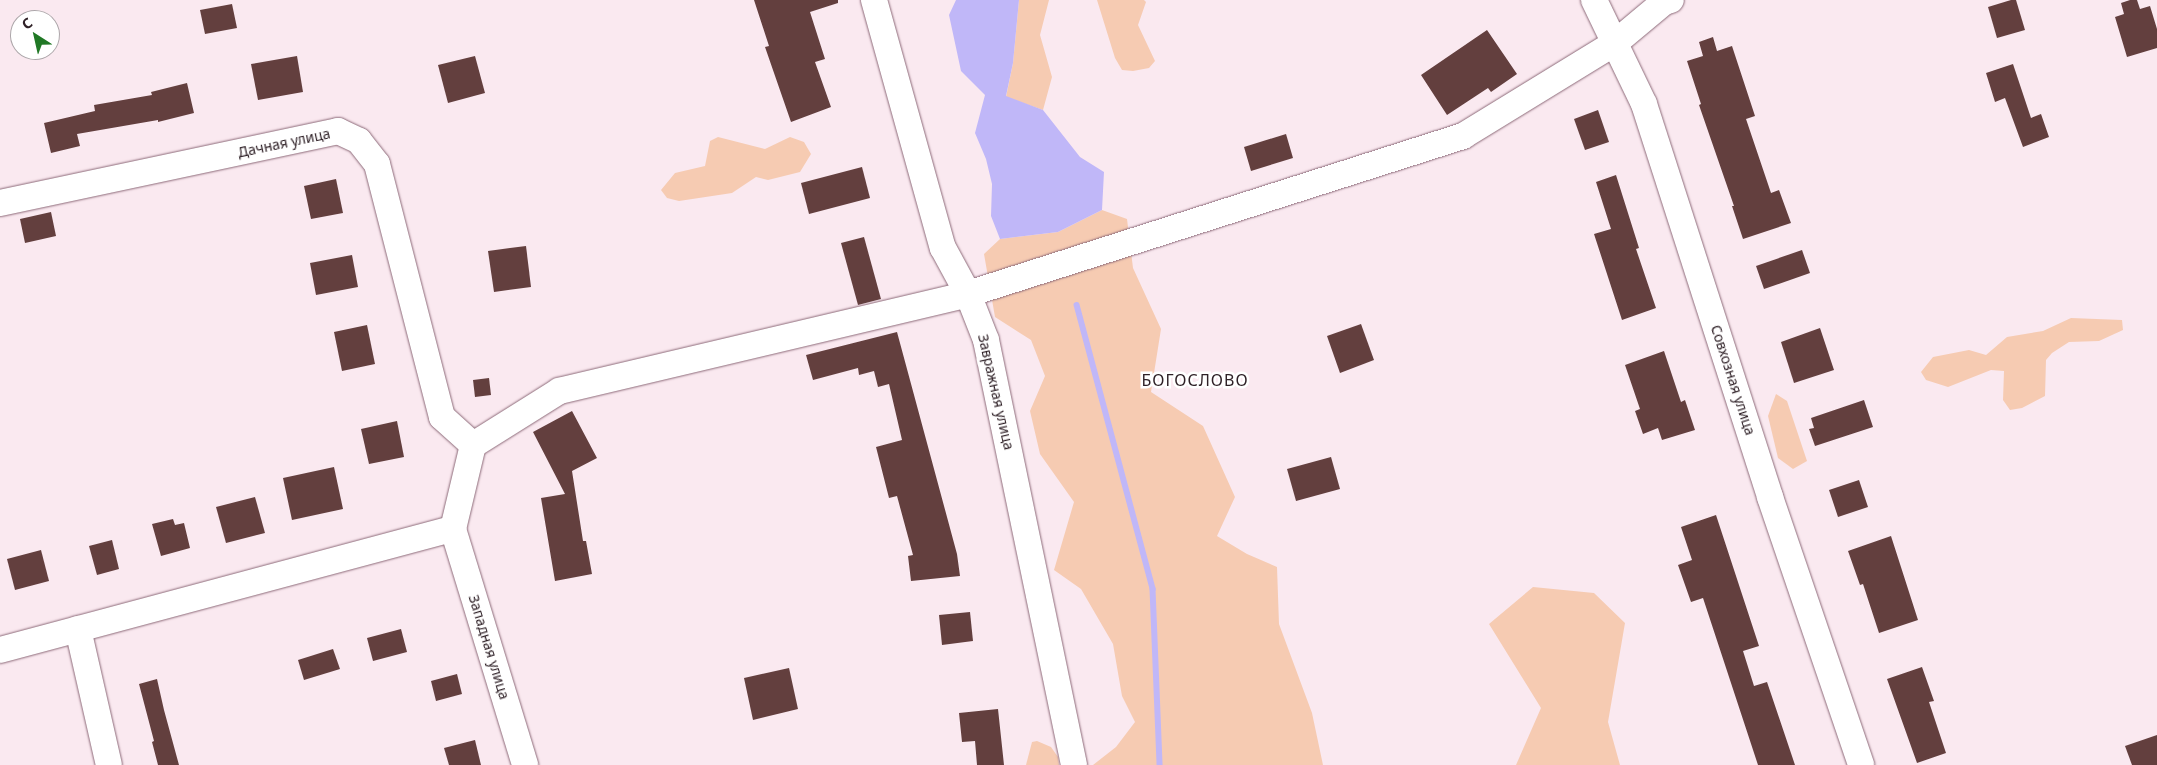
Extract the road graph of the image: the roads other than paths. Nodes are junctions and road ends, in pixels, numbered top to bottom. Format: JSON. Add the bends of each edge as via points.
{"nodes":[{"id":1,"x":874,"y":0,"type":"edge"},
{"id":2,"x":1594,"y":0,"type":"edge"},
{"id":3,"x":1671,"y":0,"type":"edge"},
{"id":4,"x":1615,"y":43,"type":"junction"},
{"id":5,"x":0,"y":203,"type":"edge"},
{"id":6,"x":968,"y":294,"type":"junction"},
{"id":7,"x":473,"y":445,"type":"junction"},
{"id":8,"x":453,"y":529,"type":"junction"},
{"id":9,"x":78,"y":629,"type":"junction"},
{"id":10,"x":0,"y":650,"type":"edge"},
{"id":11,"x":108,"y":765,"type":"edge"},
{"id":12,"x":525,"y":765,"type":"edge"},
{"id":13,"x":1074,"y":765,"type":"edge"},
{"id":14,"x":1861,"y":765,"type":"edge"}],
"edges":[{"from":1,"to":6,"type":"street","name":"Завражная улица","via":[[943,248]]},
{"from":2,"to":4,"type":"street","name":"Совхозная улица"},
{"from":3,"to":4,"type":"street","via":[[1664,2]]},
{"from":4,"to":6,"type":"street","via":[[1463,136]]},
{"from":4,"to":14,"type":"street","name":"Совхозная улица","via":[[1644,104],[1770,497]]},
{"from":5,"to":7,"type":"street","name":"Дачная улица","via":[[338,131],[359,141],[377,164],[442,417]]},
{"from":6,"to":7,"type":"street","via":[[559,391]]},
{"from":6,"to":13,"type":"street","name":"Завражная улица","via":[[986,340]]},
{"from":7,"to":8,"type":"street"},
{"from":8,"to":9,"type":"street"},
{"from":8,"to":12,"type":"street","name":"Западная улица"},
{"from":9,"to":10,"type":"street"},
{"from":9,"to":11,"type":"street"}]}
